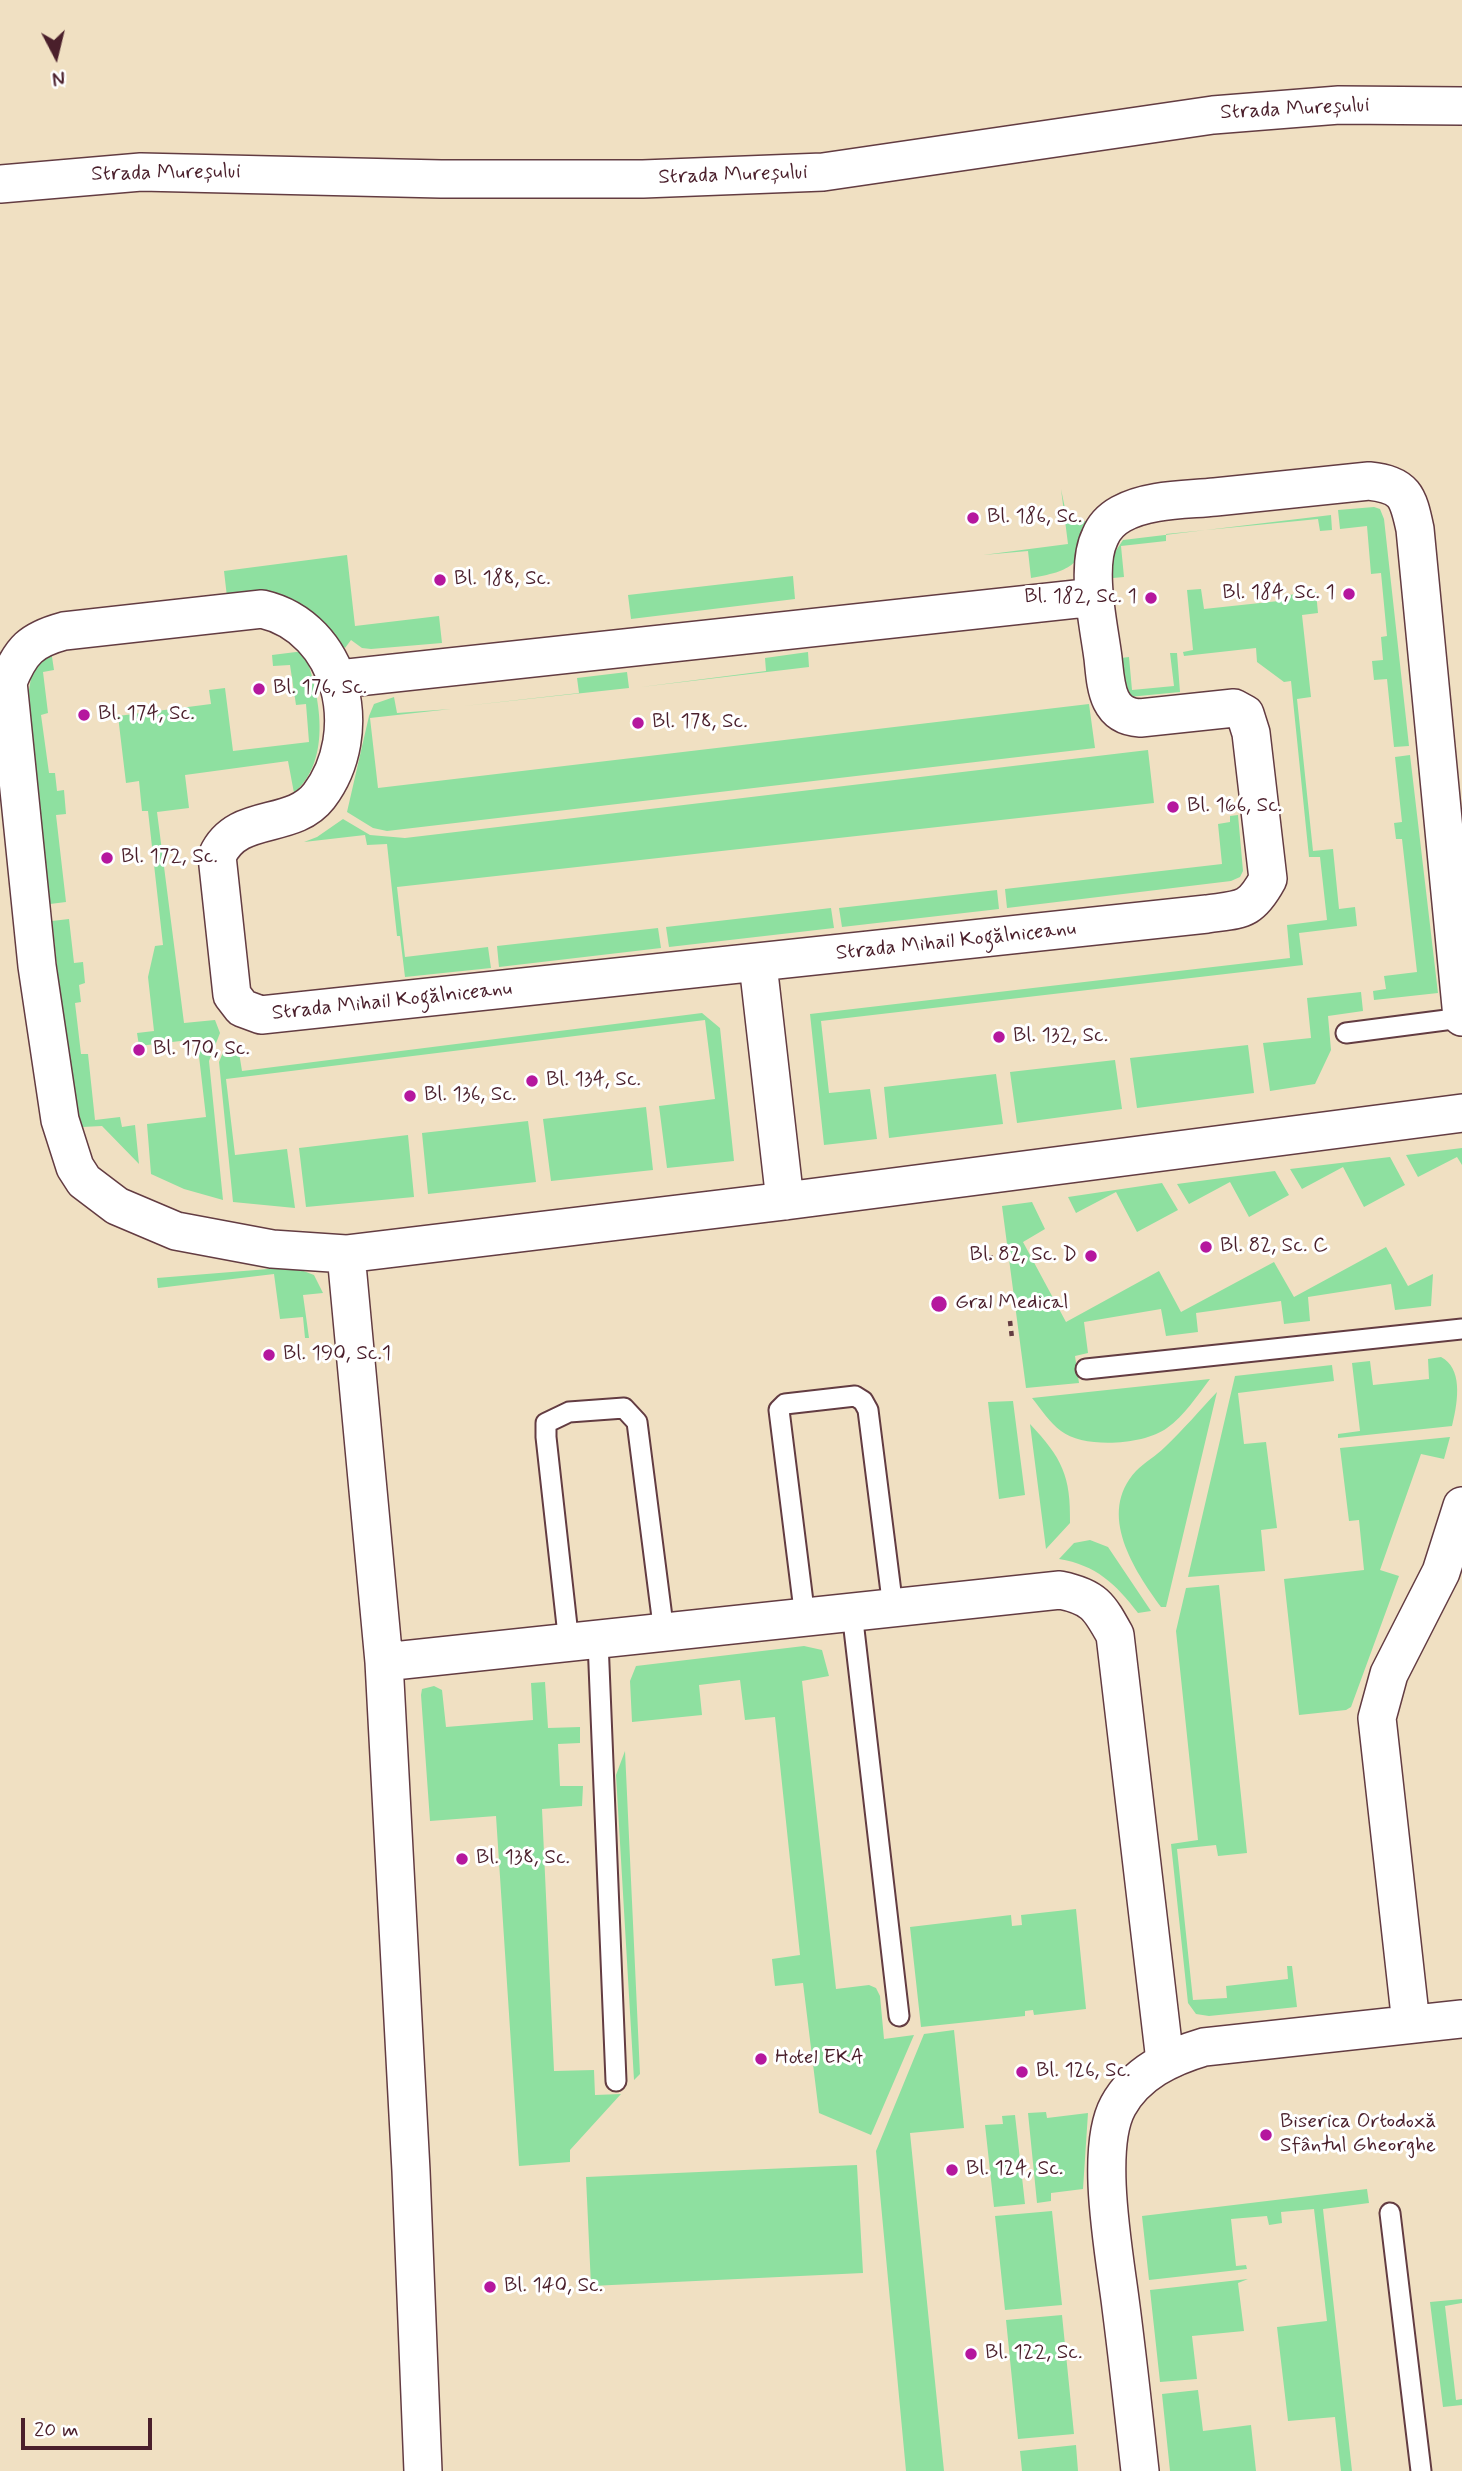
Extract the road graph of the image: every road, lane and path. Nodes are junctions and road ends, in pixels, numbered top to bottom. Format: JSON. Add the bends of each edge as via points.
{"nodes":[{"id":1,"x":1462,"y":106,"type":"edge"},
{"id":2,"x":0,"y":184,"type":"edge"},
{"id":3,"x":1095,"y":597,"type":"junction"},
{"id":4,"x":340,"y":679,"type":"junction"},
{"id":5,"x":758,"y":964,"type":"junction"},
{"id":6,"x":1462,"y":1017,"type":"edge"},
{"id":7,"x":1346,"y":1032,"type":"dead end"},
{"id":8,"x":1462,"y":1113,"type":"edge"},
{"id":9,"x":785,"y":1201,"type":"junction"},
{"id":10,"x":346,"y":1254,"type":"junction"},
{"id":11,"x":1010,"y":1321,"type":"dead end"},
{"id":12,"x":1462,"y":1329,"type":"edge"},
{"id":13,"x":1012,"y":1338,"type":"dead end"},
{"id":14,"x":1086,"y":1369,"type":"dead end"},
{"id":15,"x":1462,"y":1506,"type":"edge"},
{"id":16,"x":893,"y":1608,"type":"junction"},
{"id":17,"x":852,"y":1612,"type":"junction"},
{"id":18,"x":805,"y":1618,"type":"junction"},
{"id":19,"x":664,"y":1633,"type":"junction"},
{"id":20,"x":584,"y":1642,"type":"junction"},
{"id":21,"x":384,"y":1662,"type":"junction"},
{"id":22,"x":899,"y":2016,"type":"dead end"},
{"id":23,"x":1462,"y":2018,"type":"edge"},
{"id":24,"x":1411,"y":2024,"type":"junction"},
{"id":25,"x":1165,"y":2061,"type":"junction"},
{"id":26,"x":616,"y":2081,"type":"dead end"},
{"id":27,"x":1390,"y":2213,"type":"dead end"},
{"id":28,"x":423,"y":2471,"type":"edge"},
{"id":29,"x":1140,"y":2471,"type":"edge"},
{"id":30,"x":1421,"y":2471,"type":"edge"}],
"edges":[{"from":1,"to":2,"type":"street","name":"Strada Mureșului","via":[[1339,105],[1213,115],[823,172],[643,179],[441,179],[141,172]]},
{"from":3,"to":4,"type":"street"},
{"from":3,"to":5,"type":"street","name":"Strada Mihail Kogălniceanu","via":[[1108,696],[1117,710],[1140,718],[1234,708],[1245,714],[1268,879],[1257,900],[1242,909],[1207,914]]},
{"from":3,"to":6,"type":"street","name":"Strada Mihail Kogălniceanu","via":[[1099,538],[1122,513],[1159,503],[1369,481],[1401,490],[1415,529]]},
{"from":4,"to":5,"type":"street","name":"Strada Mihail Kogălniceanu","via":[[343,737],[335,769],[318,797],[297,813],[225,839],[217,856],[228,979],[242,1008],[261,1015]]},
{"from":4,"to":10,"type":"street","name":"Strada Mihail Kogălniceanu","via":[[309,634],[292,620],[262,609],[43,637],[20,654],[8,682],[46,1036],[60,1120],[75,1167],[84,1181],[117,1206],[176,1231],[220,1241]]},
{"from":5,"to":9,"type":"street"},
{"from":6,"to":7,"type":"lane"},
{"from":8,"to":9,"type":"street","name":"Strada Mihail Kogălniceanu"},
{"from":9,"to":10,"type":"street","name":"Strada Mihail Kogălniceanu"},
{"from":10,"to":21,"type":"street"},
{"from":11,"to":13,"type":"path"},
{"from":12,"to":14,"type":"lane"},
{"from":15,"to":24,"type":"street","via":[[1441,1572],[1389,1674],[1377,1718]]},
{"from":16,"to":17,"type":"street"},
{"from":16,"to":18,"type":"lane","via":[[868,1410],[855,1396],[785,1404],[779,1410]]},
{"from":16,"to":25,"type":"street","via":[[1060,1590],[1086,1595],[1102,1611],[1115,1635],[1120,1667]]},
{"from":17,"to":18,"type":"street"},
{"from":17,"to":22,"type":"lane"},
{"from":18,"to":19,"type":"street"},
{"from":19,"to":20,"type":"street"},
{"from":19,"to":20,"type":"lane","via":[[637,1422],[624,1408],[569,1412],[553,1417],[546,1430]]},
{"from":20,"to":21,"type":"street"},
{"from":20,"to":26,"type":"lane"},
{"from":21,"to":28,"type":"street"},
{"from":23,"to":24,"type":"street"},
{"from":24,"to":25,"type":"street","via":[[1204,2048]]},
{"from":25,"to":29,"type":"street","via":[[1146,2074],[1118,2106],[1108,2142],[1109,2199]]},
{"from":27,"to":30,"type":"lane"}]}
